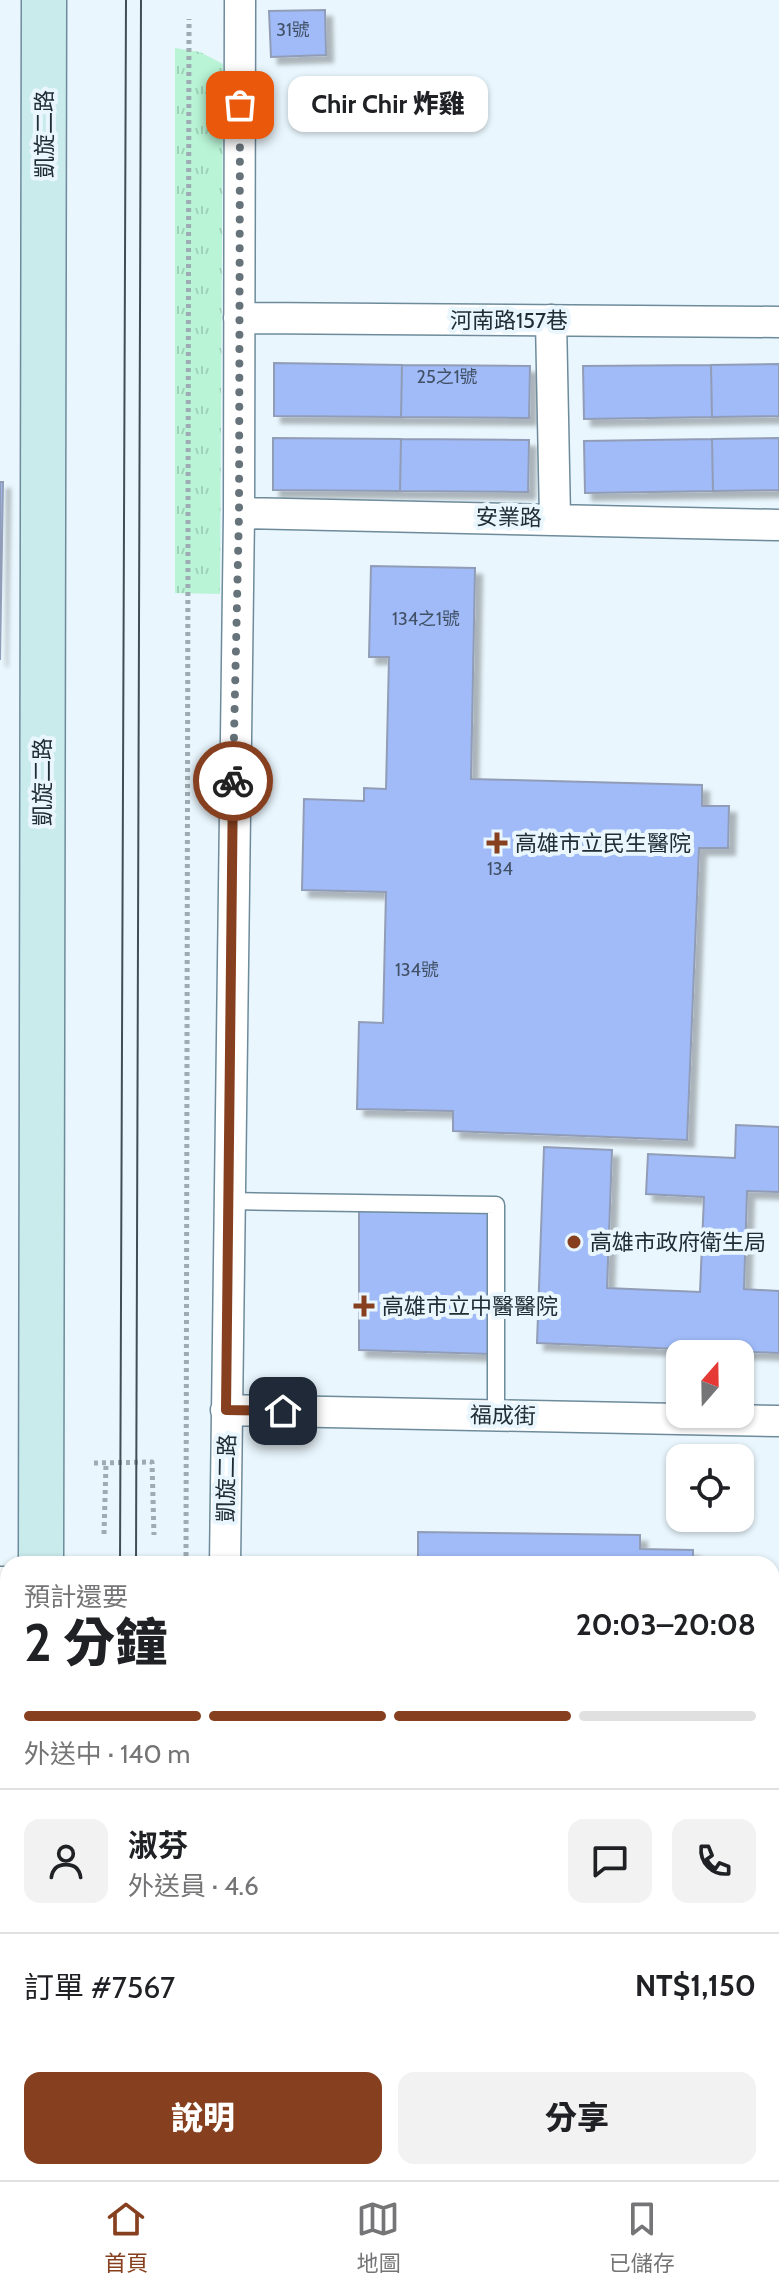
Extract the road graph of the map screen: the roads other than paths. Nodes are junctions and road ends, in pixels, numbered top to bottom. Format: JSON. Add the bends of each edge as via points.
{"nodes":[{"id":1,"x":44,"y":0,"type":"edge"},
{"id":2,"x":240,"y":0,"type":"edge"},
{"id":3,"x":239,"y":318,"type":"junction"},
{"id":4,"x":551,"y":320,"type":"junction"},
{"id":5,"x":779,"y":322,"type":"edge"},
{"id":6,"x":239,"y":513,"type":"junction"},
{"id":7,"x":555,"y":518,"type":"junction"},
{"id":8,"x":779,"y":525,"type":"edge"},
{"id":9,"x":227,"y":1201,"type":"junction"},
{"id":10,"x":226,"y":1410,"type":"junction"},
{"id":11,"x":496,"y":1415,"type":"junction"},
{"id":12,"x":779,"y":1421,"type":"edge"},
{"id":13,"x":41,"y":1556,"type":"edge"},
{"id":14,"x":225,"y":1556,"type":"edge"}],
"edges":[{"from":1,"to":13,"type":"street","name":"凱旋二路"},
{"from":2,"to":3,"type":"street","name":"凱旋二路"},
{"from":3,"to":4,"type":"street","name":"河南路157巷"},
{"from":3,"to":6,"type":"street","name":"凱旋二路"},
{"from":4,"to":5,"type":"street","name":"河南路157巷"},
{"from":4,"to":7,"type":"street"},
{"from":6,"to":7,"type":"street","name":"安業路"},
{"from":6,"to":9,"type":"street","name":"凱旋二路"},
{"from":7,"to":8,"type":"street","name":"安業路"},
{"from":9,"to":10,"type":"street","name":"凱旋二路"},
{"from":9,"to":11,"type":"lane","via":[[496,1205]]},
{"from":10,"to":11,"type":"street","name":"福成街"},
{"from":10,"to":14,"type":"street","name":"凱旋二路"},
{"from":11,"to":12,"type":"street","name":"福成街"}]}
